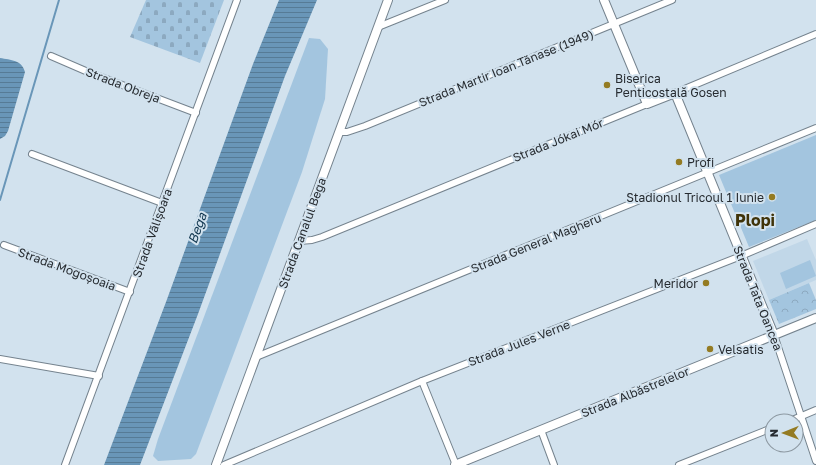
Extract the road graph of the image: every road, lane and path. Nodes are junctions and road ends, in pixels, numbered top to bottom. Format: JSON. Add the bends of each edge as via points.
{"nodes":[{"id":1,"x":237,"y":0,"type":"edge"},
{"id":2,"x":388,"y":0,"type":"edge"},
{"id":3,"x":445,"y":0,"type":"edge"},
{"id":4,"x":604,"y":0,"type":"edge"},
{"id":5,"x":672,"y":0,"type":"edge"},
{"id":6,"x":614,"y":24,"type":"junction"},
{"id":7,"x":378,"y":27,"type":"junction"},
{"id":8,"x":816,"y":34,"type":"edge"},
{"id":9,"x":51,"y":56,"type":"dead end"},
{"id":10,"x":675,"y":93,"type":"junction"},
{"id":11,"x":647,"y":104,"type":"junction"},
{"id":12,"x":196,"y":113,"type":"junction"},
{"id":13,"x":816,"y":128,"type":"edge"},
{"id":14,"x":340,"y":132,"type":"junction"},
{"id":15,"x":32,"y":154,"type":"dead end"},
{"id":16,"x":708,"y":173,"type":"junction"},
{"id":17,"x":162,"y":203,"type":"junction"},
{"id":18,"x":816,"y":224,"type":"edge"},
{"id":19,"x":299,"y":241,"type":"junction"},
{"id":20,"x":4,"y":245,"type":"dead end"},
{"id":21,"x":741,"y":256,"type":"junction"},
{"id":22,"x":130,"y":292,"type":"junction"},
{"id":23,"x":816,"y":318,"type":"edge"},
{"id":24,"x":774,"y":336,"type":"junction"},
{"id":25,"x":256,"y":358,"type":"junction"},
{"id":26,"x":0,"y":359,"type":"edge"},
{"id":27,"x":99,"y":376,"type":"junction"},
{"id":28,"x":422,"y":381,"type":"junction"},
{"id":29,"x":816,"y":410,"type":"edge"},
{"id":30,"x":800,"y":413,"type":"edge"},
{"id":31,"x":804,"y":415,"type":"edge"},
{"id":32,"x":804,"y":425,"type":"edge"},
{"id":33,"x":541,"y":430,"type":"junction"},
{"id":34,"x":764,"y":431,"type":"edge"},
{"id":35,"x":816,"y":461,"type":"edge"},
{"id":36,"x":65,"y":465,"type":"edge"},
{"id":37,"x":216,"y":465,"type":"edge"},
{"id":38,"x":224,"y":465,"type":"edge"},
{"id":39,"x":455,"y":465,"type":"edge"},
{"id":40,"x":554,"y":465,"type":"edge"},
{"id":41,"x":679,"y":465,"type":"edge"}],
"edges":[{"from":1,"to":12,"type":"street","name":"Strada Vălișoara"},
{"from":2,"to":7,"type":"street","name":"Strada Canalul Bega"},
{"from":3,"to":7,"type":"street"},
{"from":4,"to":6,"type":"street"},
{"from":5,"to":6,"type":"street","name":"Strada Martir Ioan Tănase (1949)"},
{"from":6,"to":11,"type":"street"},
{"from":6,"to":14,"type":"street","name":"Strada Martir Ioan Tănase (1949)","via":[[365,126]]},
{"from":7,"to":14,"type":"street","name":"Strada Canalul Bega"},
{"from":8,"to":10,"type":"street","name":"Strada Jókai Mór"},
{"from":9,"to":12,"type":"street","name":"Strada Obreja"},
{"from":10,"to":11,"type":"street","name":"Strada Jókai Mór"},
{"from":10,"to":16,"type":"street","name":"Strada Tata Oancea"},
{"from":11,"to":19,"type":"street","name":"Strada Jókai Mór","via":[[322,237]]},
{"from":12,"to":17,"type":"street","name":"Strada Vălișoara"},
{"from":13,"to":16,"type":"street","name":"Strada General Magheru"},
{"from":14,"to":19,"type":"street","name":"Strada Canalul Bega"},
{"from":15,"to":17,"type":"street"},
{"from":16,"to":21,"type":"street","name":"Strada Tata Oancea"},
{"from":16,"to":25,"type":"street","name":"Strada General Magheru"},
{"from":17,"to":22,"type":"street","name":"Strada Vălișoara"},
{"from":18,"to":21,"type":"street","name":"Strada Jules Verne"},
{"from":19,"to":25,"type":"street","name":"Strada Canalul Bega"},
{"from":20,"to":22,"type":"street","name":"Strada Mogoșoaia"},
{"from":21,"to":24,"type":"street","name":"Strada Tata Oancea"},
{"from":21,"to":28,"type":"street","name":"Strada Jules Verne"},
{"from":22,"to":27,"type":"street","name":"Strada Vălișoara"},
{"from":23,"to":24,"type":"street","name":"Strada Albăstrelelor"},
{"from":24,"to":30,"type":"street","name":"Strada Tata Oancea"},
{"from":24,"to":33,"type":"street","name":"Strada Albăstrelelor"},
{"from":25,"to":37,"type":"street","name":"Strada Canalul Bega"},
{"from":26,"to":27,"type":"street"},
{"from":27,"to":36,"type":"street","name":"Strada Vălișoara"},
{"from":28,"to":38,"type":"street","name":"Strada Jules Verne"},
{"from":28,"to":39,"type":"street"},
{"from":29,"to":31,"type":"street"},
{"from":32,"to":35,"type":"street","name":"Strada Tata Oancea"},
{"from":33,"to":39,"type":"street","name":"Strada Albăstrelelor"},
{"from":33,"to":40,"type":"street"},
{"from":34,"to":41,"type":"street"}]}
